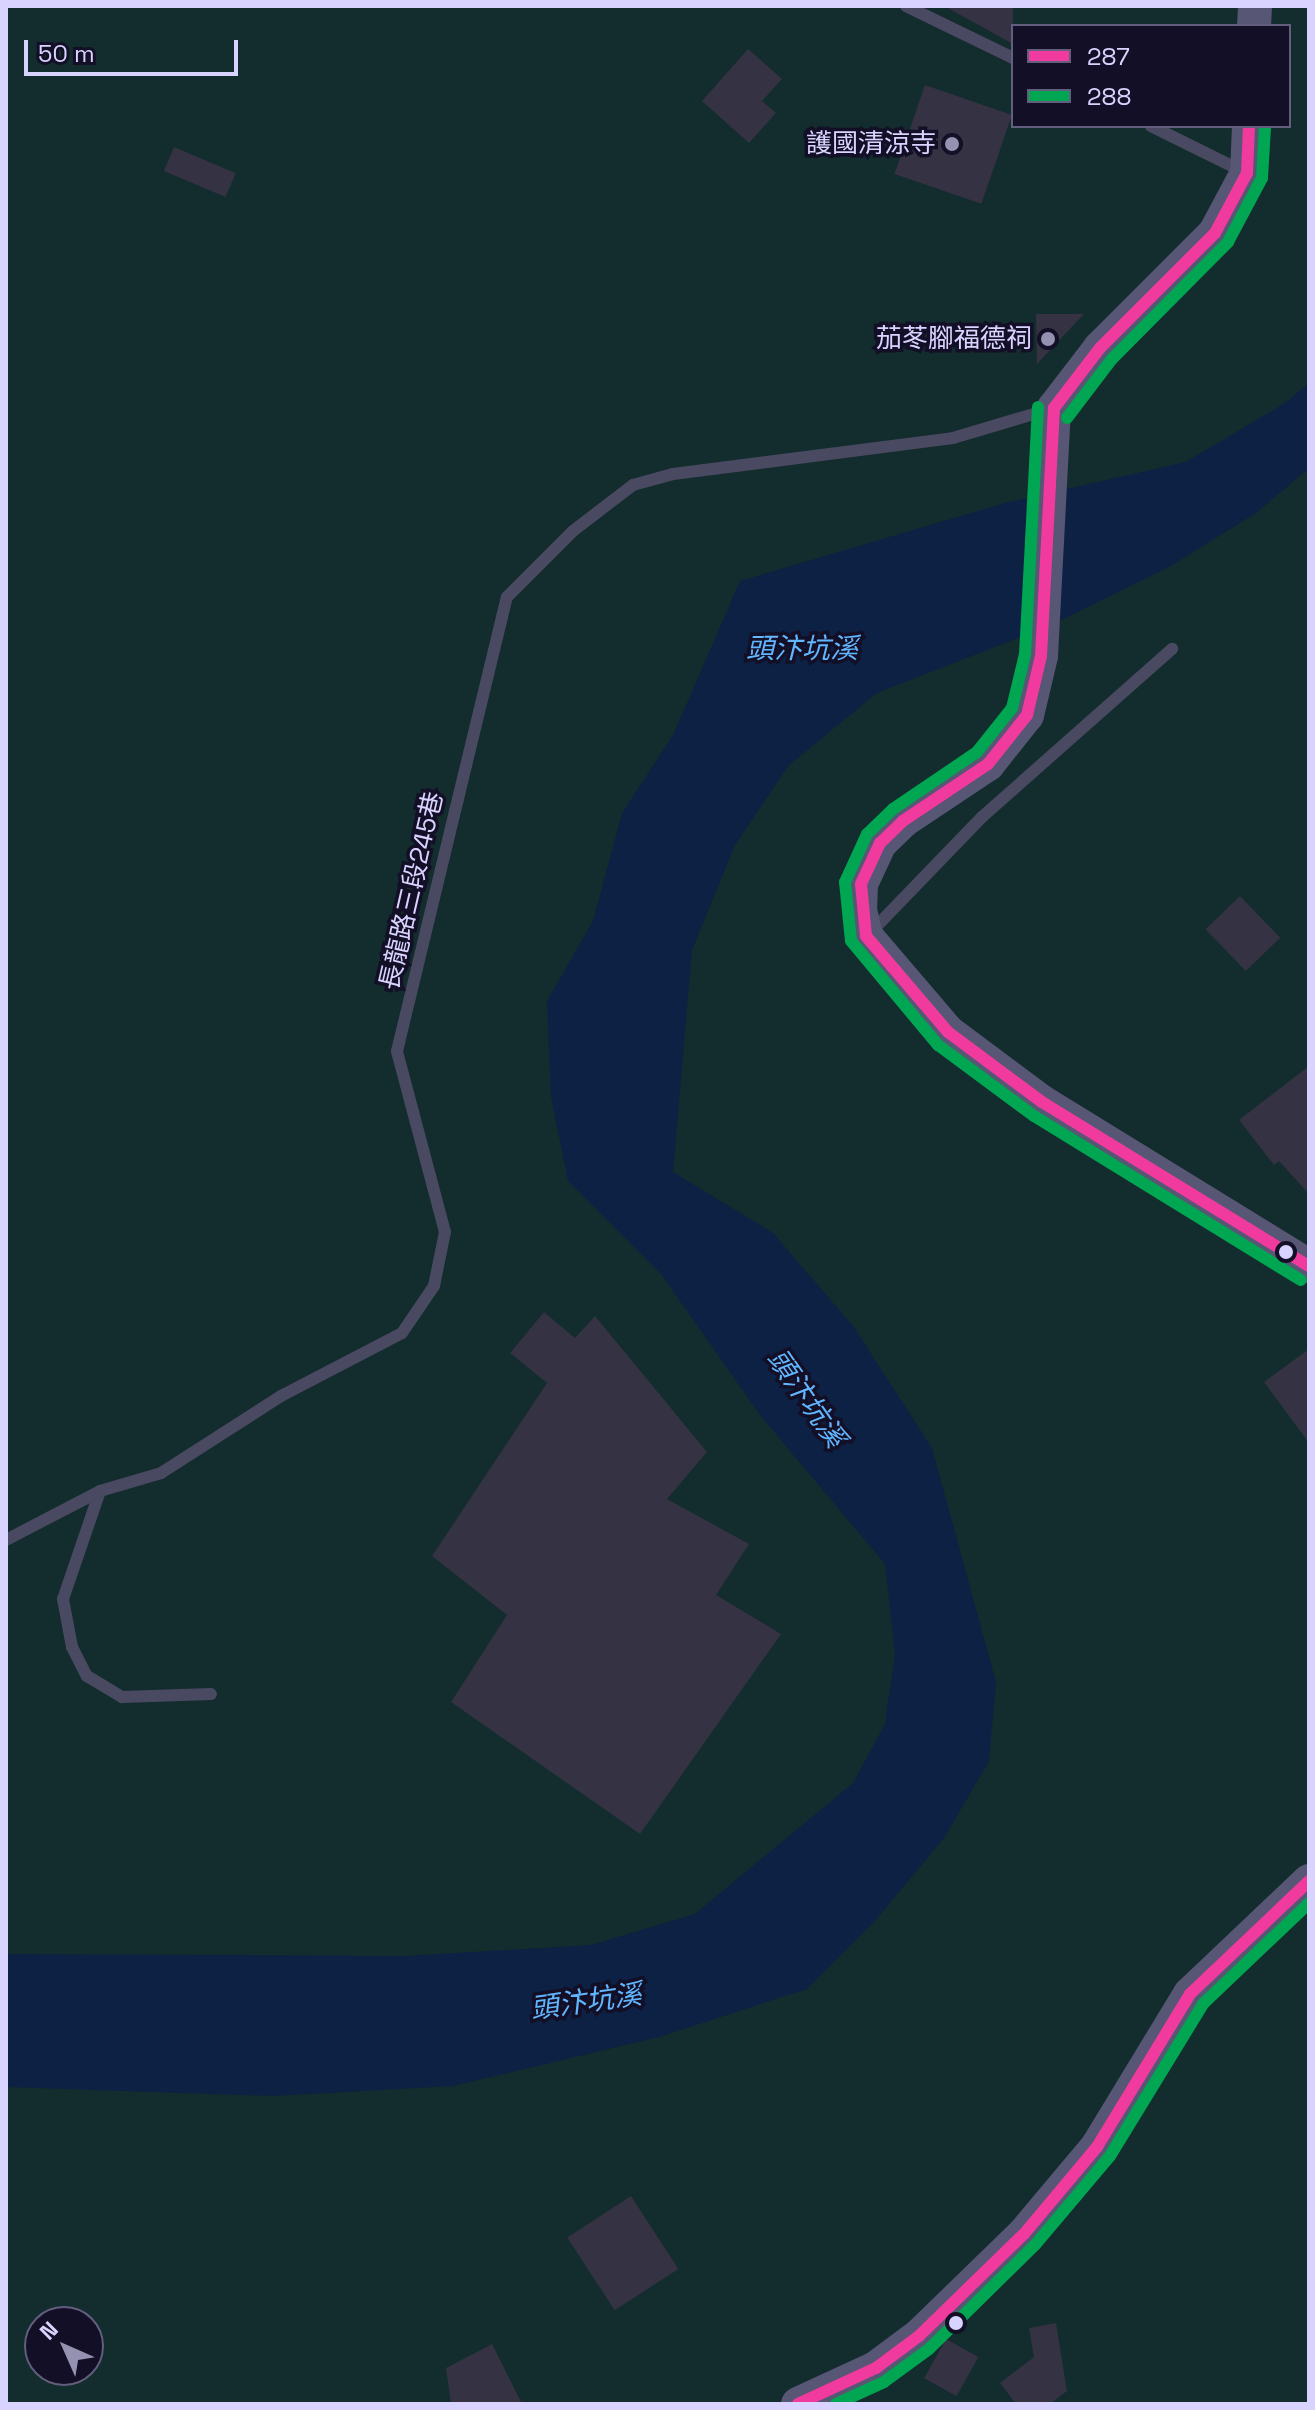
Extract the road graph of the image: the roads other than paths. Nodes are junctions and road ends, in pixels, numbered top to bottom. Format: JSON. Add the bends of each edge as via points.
{"nodes":[{"id":1,"x":906,"y":6,"type":"edge"},
{"id":2,"x":1011,"y":57,"type":"edge"},
{"id":3,"x":1155,"y":128,"type":"edge"},
{"id":4,"x":1249,"y":128,"type":"edge"},
{"id":5,"x":1247,"y":173,"type":"junction"},
{"id":6,"x":1054,"y":408,"type":"junction"},
{"id":7,"x":1172,"y":649,"type":"dead end"},
{"id":8,"x":866,"y":936,"type":"junction"},
{"id":9,"x":1309,"y":1266,"type":"edge"},
{"id":10,"x":100,"y":1491,"type":"junction"},
{"id":11,"x":6,"y":1540,"type":"edge"},
{"id":12,"x":211,"y":1694,"type":"dead end"},
{"id":13,"x":1309,"y":1881,"type":"edge"},
{"id":14,"x":798,"y":2404,"type":"edge"}],
"edges":[{"from":1,"to":2,"type":"lane"},
{"from":3,"to":5,"type":"lane"},
{"from":4,"to":5,"type":"main road"},
{"from":5,"to":6,"type":"main road","via":[[1215,233],[1100,348]]},
{"from":6,"to":8,"type":"main road","via":[[1041,656],[1017,734],[988,764],[903,821],[880,843],[861,884]]},
{"from":6,"to":10,"type":"lane","name":"長龍路三段245巷","via":[[953,438],[673,474],[633,485],[573,531],[507,597],[397,1051],[445,1232],[434,1286],[402,1333],[281,1396],[161,1473]]},
{"from":7,"to":8,"type":"lane","via":[[982,817]]},
{"from":8,"to":9,"type":"main road","via":[[948,1032],[1042,1102]]},
{"from":10,"to":11,"type":"lane","name":"長龍路三段245巷"},
{"from":10,"to":12,"type":"lane","via":[[63,1599],[72,1647],[87,1676],[122,1697]]},
{"from":13,"to":14,"type":"main road","via":[[1190,1994],[1097,2147],[1024,2234],[919,2336],[876,2368]]}]}
